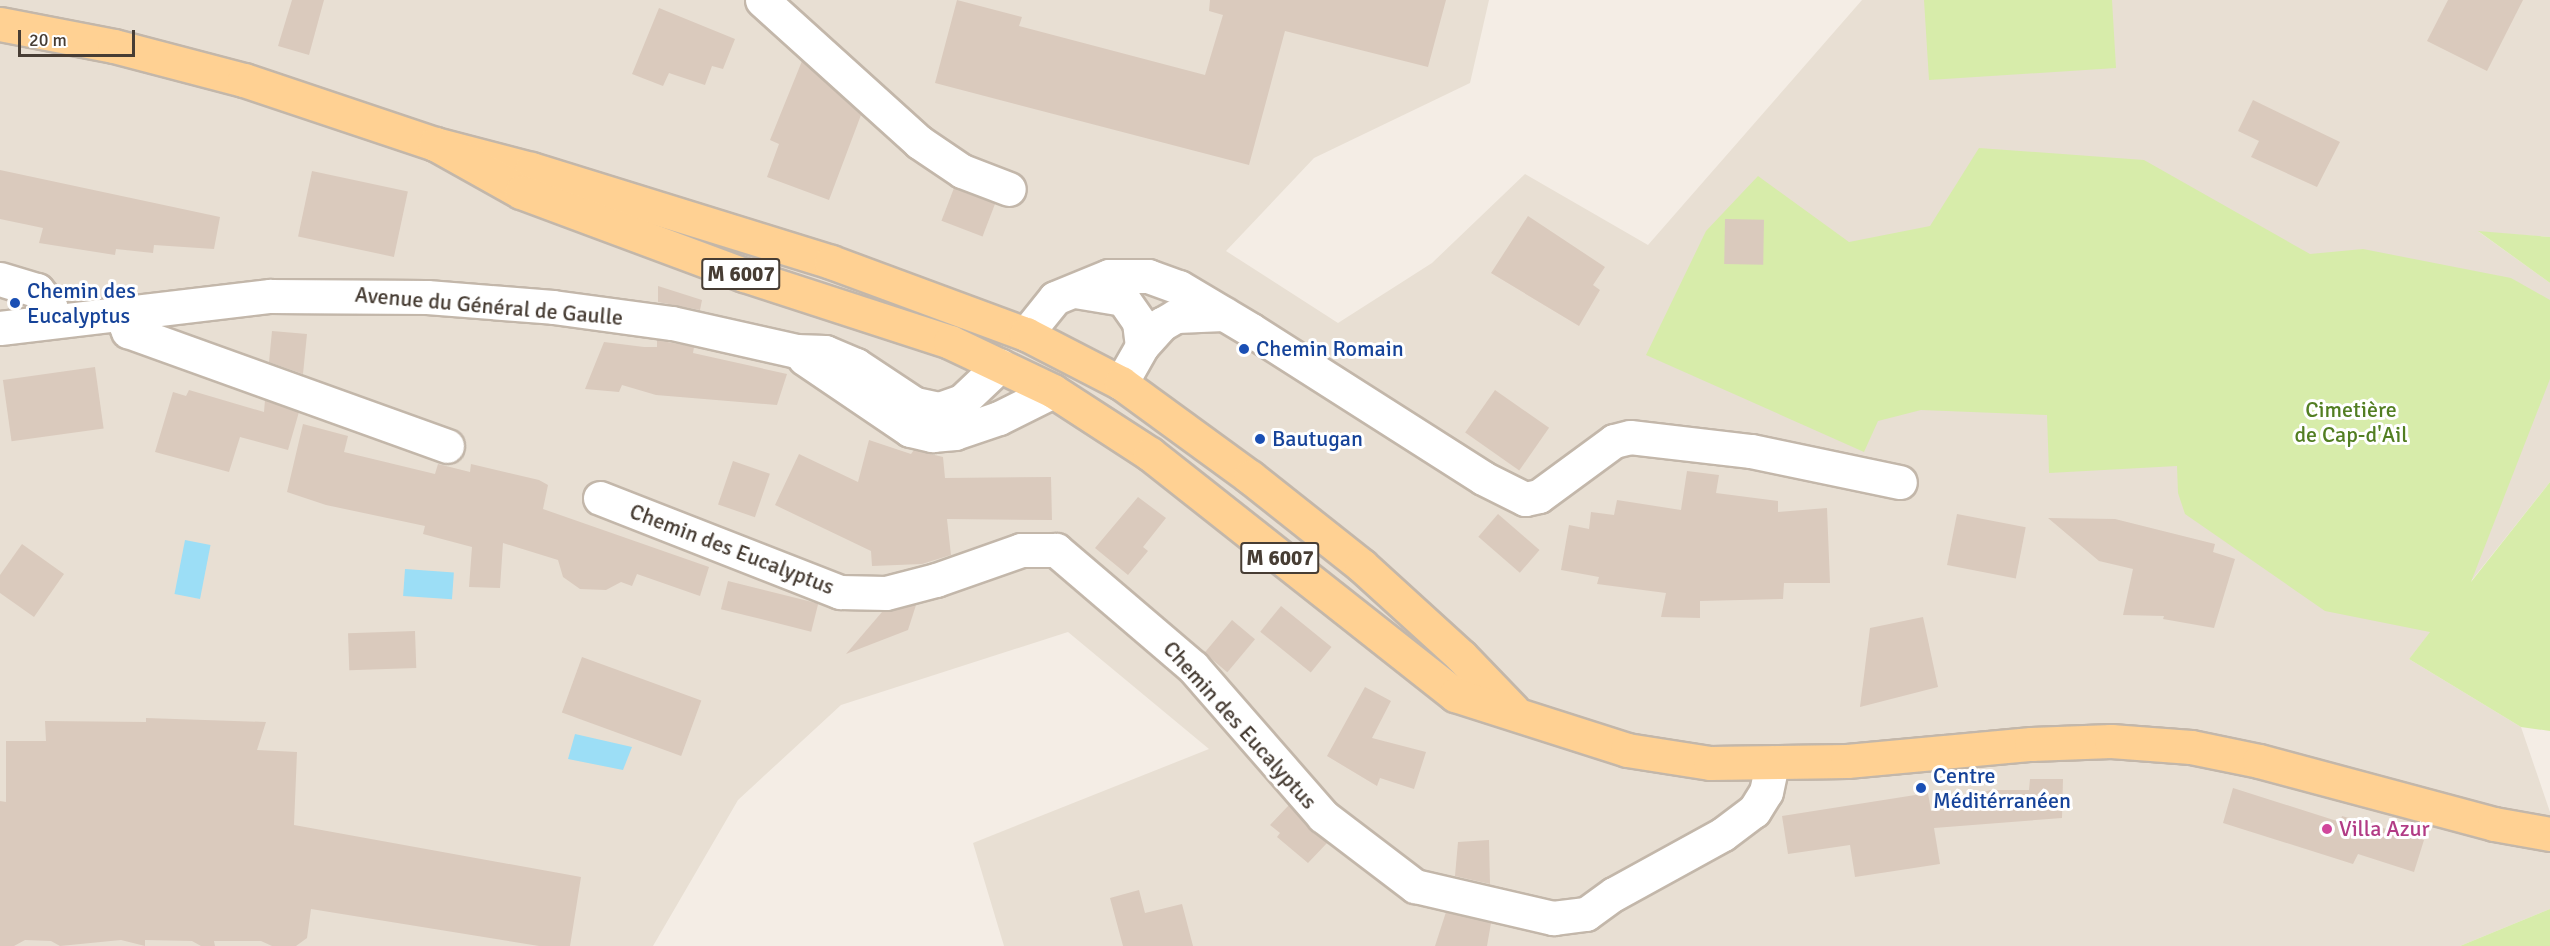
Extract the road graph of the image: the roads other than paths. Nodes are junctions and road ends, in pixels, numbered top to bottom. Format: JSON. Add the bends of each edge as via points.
{"nodes":[{"id":1,"x":762,"y":0,"type":"edge"},
{"id":2,"x":0,"y":24,"type":"edge"},
{"id":3,"x":435,"y":144,"type":"junction"},
{"id":4,"x":1009,"y":189,"type":"dead end"},
{"id":5,"x":0,"y":279,"type":"edge"},
{"id":6,"x":1073,"y":291,"type":"junction"},
{"id":7,"x":120,"y":312,"type":"junction"},
{"id":8,"x":1224,"y":314,"type":"junction"},
{"id":9,"x":54,"y":320,"type":"junction"},
{"id":10,"x":0,"y":328,"type":"edge"},
{"id":11,"x":1026,"y":334,"type":"junction"},
{"id":12,"x":1142,"y":346,"type":"junction"},
{"id":13,"x":796,"y":351,"type":"junction"},
{"id":14,"x":1000,"y":365,"type":"junction"},
{"id":15,"x":1121,"y":383,"type":"junction"},
{"id":16,"x":1053,"y":391,"type":"junction"},
{"id":17,"x":447,"y":446,"type":"dead end"},
{"id":18,"x":1900,"y":482,"type":"dead end"},
{"id":19,"x":600,"y":498,"type":"dead end"},
{"id":20,"x":1513,"y":710,"type":"junction"},
{"id":21,"x":1772,"y":763,"type":"junction"},
{"id":22,"x":2550,"y":834,"type":"edge"}],
"edges":[{"from":1,"to":4,"type":"street","via":[[919,142],[962,171]]},
{"from":2,"to":3,"type":"main road","number":"M 6007","via":[[114,46],[244,80]]},
{"from":3,"to":11,"type":"main road","number":"M 6007","via":[[531,169],[831,262]]},
{"from":3,"to":14,"type":"main road","number":"M 6007","via":[[521,192],[744,275],[950,342]]},
{"from":5,"to":9,"type":"street","via":[[37,290],[50,306]]},
{"from":6,"to":8,"type":"street","via":[[1109,276],[1148,276],[1179,287]]},
{"from":6,"to":11,"type":"street","via":[[1055,298]]},
{"from":6,"to":12,"type":"street","via":[[1123,299],[1139,322]]},
{"from":7,"to":9,"type":"street","name":"Avenue du Général de Gaulle"},
{"from":7,"to":13,"type":"street","name":"Avenue du Général de Gaulle","via":[[270,296],[427,297],[553,307],[672,323]]},
{"from":7,"to":17,"type":"street","via":[[128,331]]},
{"from":8,"to":12,"type":"street","via":[[1176,316],[1162,324]]},
{"from":8,"to":18,"type":"street","via":[[1525,499],[1539,496],[1614,441],[1630,437],[1751,451]]},
{"from":9,"to":10,"type":"street","name":"Avenue du Général de Gaulle"},
{"from":11,"to":14,"type":"main road"},
{"from":11,"to":15,"type":"main road","number":"M 6007"},
{"from":11,"to":16,"type":"main road"},
{"from":12,"to":15,"type":"street"},
{"from":13,"to":14,"type":"street","name":"Avenue du Général de Gaulle","via":[[825,352],[856,365],[915,404],[939,409],[962,401]]},
{"from":13,"to":16,"type":"street","name":"Avenue du Général de Gaulle","via":[[910,430],[932,435],[955,433],[999,418]]},
{"from":14,"to":16,"type":"main road","number":"M 6007"},
{"from":15,"to":16,"type":"main road"},
{"from":15,"to":20,"type":"main road","number":"M 6007","via":[[1242,470],[1361,566],[1461,656]]},
{"from":16,"to":20,"type":"main road","number":"M 6007","via":[[1150,454],[1455,695]]},
{"from":19,"to":21,"type":"street","name":"Chemin des Eucalyptus","via":[[840,592],[886,593],[1021,550],[1056,550],[1193,667],[1323,816],[1415,885],[1553,918],[1586,914],[1614,894],[1723,834],[1754,811],[1766,792]]},
{"from":20,"to":21,"type":"main road","number":"M 6007","via":[[1627,750],[1710,763]]},
{"from":21,"to":22,"type":"main road","number":"M 6007","via":[[1847,761],[2100,741],[2191,747]]}]}
